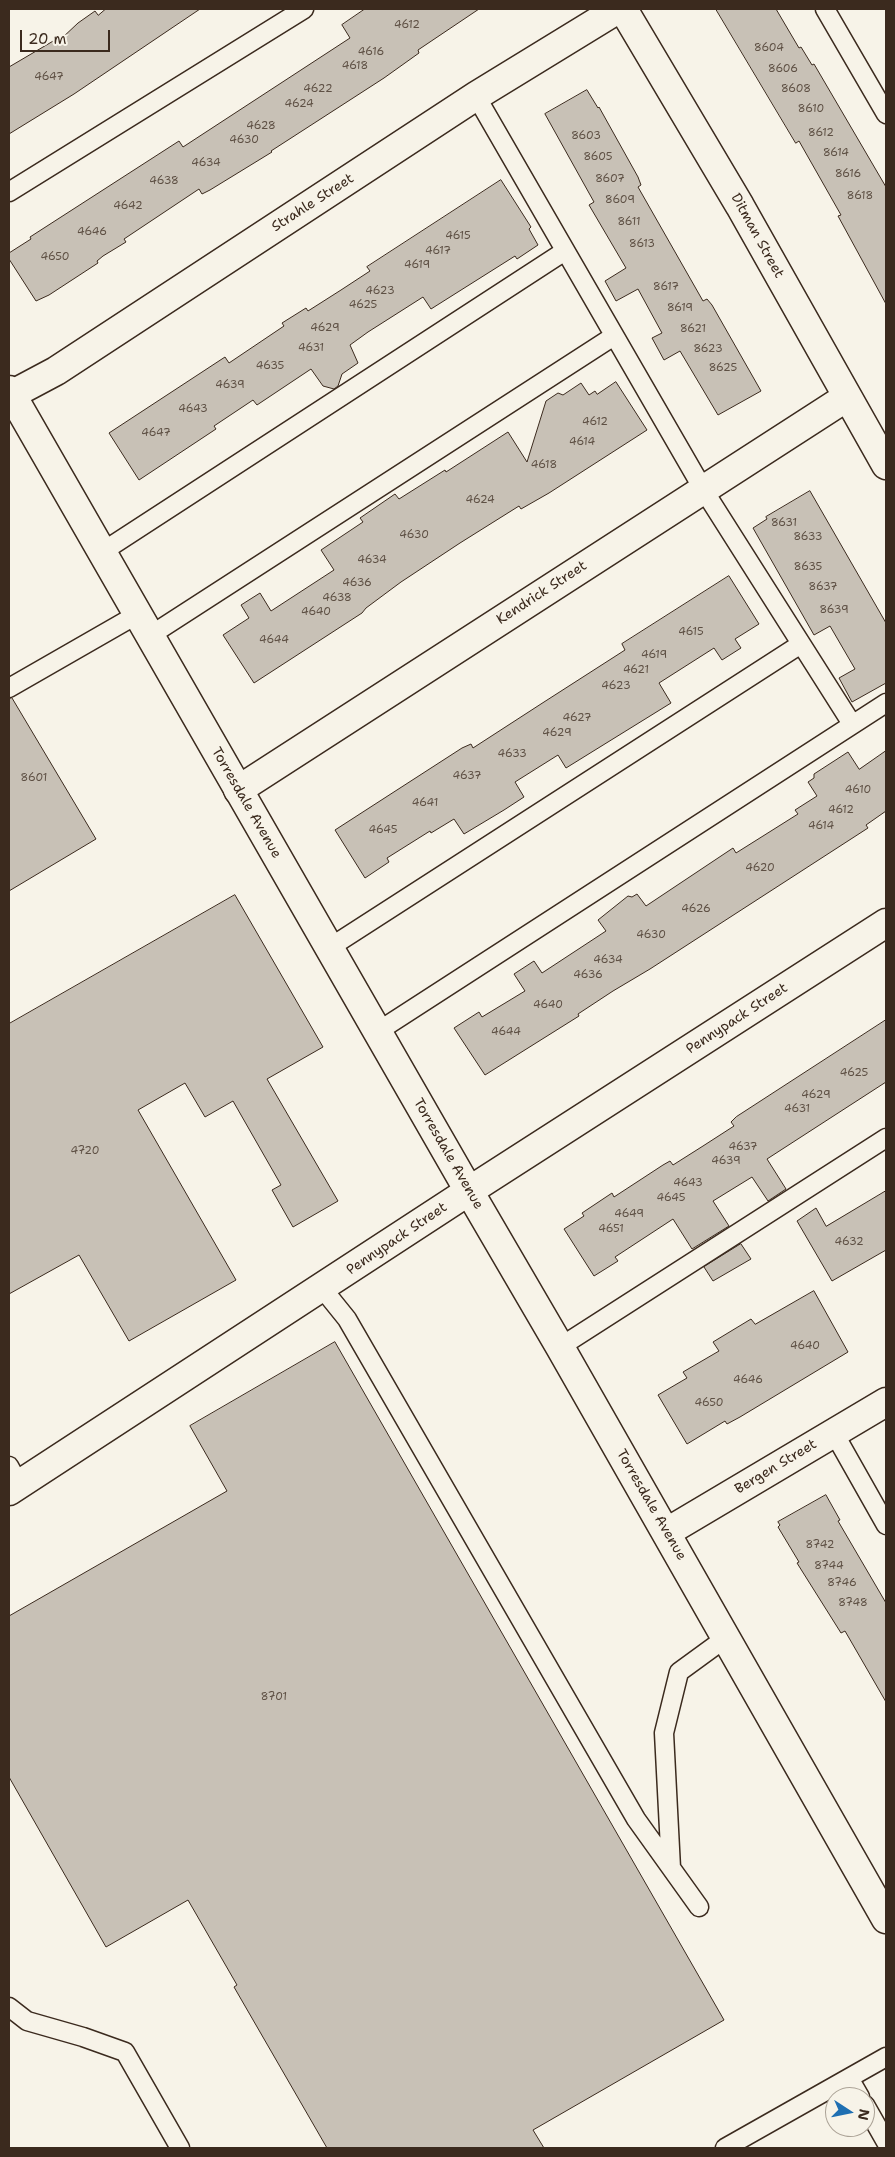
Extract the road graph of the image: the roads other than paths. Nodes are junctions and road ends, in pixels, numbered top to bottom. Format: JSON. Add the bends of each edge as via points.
{"nodes":[{"id":1,"x":304,"y":9,"type":"edge"},
{"id":2,"x":618,"y":9,"type":"edge"},
{"id":3,"x":624,"y":9,"type":"edge"},
{"id":4,"x":825,"y":9,"type":"edge"},
{"id":5,"x":476,"y":96,"type":"junction"},
{"id":6,"x":886,"y":114,"type":"edge"},
{"id":7,"x":9,"y":192,"type":"edge"},
{"id":8,"x":565,"y":251,"type":"junction"},
{"id":9,"x":614,"y":336,"type":"junction"},
{"id":10,"x":10,"y":393,"type":"edge"},
{"id":11,"x":846,"y":397,"type":"junction"},
{"id":12,"x":886,"y":465,"type":"edge"},
{"id":13,"x":703,"y":489,"type":"junction"},
{"id":14,"x":102,"y":552,"type":"junction"},
{"id":15,"x":144,"y":625,"type":"junction"},
{"id":16,"x":801,"y":644,"type":"junction"},
{"id":17,"x":9,"y":688,"type":"edge"},
{"id":18,"x":886,"y":703,"type":"edge"},
{"id":19,"x":852,"y":724,"type":"junction"},
{"id":20,"x":238,"y":790,"type":"junction"},
{"id":21,"x":886,"y":923,"type":"edge"},
{"id":22,"x":329,"y":948,"type":"junction"},
{"id":23,"x":377,"y":1032,"type":"junction"},
{"id":24,"x":886,"y":1138,"type":"edge"},
{"id":25,"x":468,"y":1191,"type":"junction"},
{"id":26,"x":322,"y":1288,"type":"junction"},
{"id":27,"x":560,"y":1347,"type":"junction"},
{"id":28,"x":886,"y":1402,"type":"edge"},
{"id":29,"x":834,"y":1433,"type":"junction"},
{"id":30,"x":12,"y":1480,"type":"edge"},
{"id":31,"x":886,"y":1525,"type":"edge"},
{"id":32,"x":666,"y":1532,"type":"junction"},
{"id":33,"x":727,"y":1637,"type":"junction"},
{"id":34,"x":670,"y":1868,"type":"junction"},
{"id":35,"x":699,"y":1906,"type":"dead end"},
{"id":36,"x":886,"y":1919,"type":"edge"},
{"id":37,"x":9,"y":2007,"type":"edge"},
{"id":38,"x":886,"y":2057,"type":"edge"},
{"id":39,"x":849,"y":2078,"type":"junction"},
{"id":40,"x":854,"y":2087,"type":"edge"},
{"id":41,"x":875,"y":2123,"type":"edge"},
{"id":42,"x":886,"y":2142,"type":"edge"},
{"id":43,"x":180,"y":2148,"type":"edge"},
{"id":44,"x":725,"y":2148,"type":"edge"}],
"edges":[{"from":1,"to":7,"type":"lane"},
{"from":2,"to":5,"type":"street","name":"Strahle Street"},
{"from":3,"to":11,"type":"street","name":"Ditman Street","via":[[740,206]]},
{"from":4,"to":6,"type":"lane"},
{"from":5,"to":8,"type":"lane"},
{"from":5,"to":10,"type":"street","name":"Strahle Street","via":[[56,371]]},
{"from":8,"to":9,"type":"lane"},
{"from":8,"to":14,"type":"lane"},
{"from":9,"to":13,"type":"lane"},
{"from":9,"to":15,"type":"lane"},
{"from":10,"to":14,"type":"street","name":"Torresdale Avenue"},
{"from":11,"to":12,"type":"street","name":"Ditman Street"},
{"from":11,"to":13,"type":"street","name":"Kendrick Street"},
{"from":13,"to":16,"type":"lane"},
{"from":13,"to":20,"type":"street","name":"Kendrick Street"},
{"from":14,"to":15,"type":"street","name":"Torresdale Avenue"},
{"from":15,"to":17,"type":"lane"},
{"from":15,"to":20,"type":"street","name":"Torresdale Avenue"},
{"from":16,"to":19,"type":"lane"},
{"from":16,"to":22,"type":"lane"},
{"from":18,"to":19,"type":"lane"},
{"from":19,"to":23,"type":"lane"},
{"from":20,"to":22,"type":"street","name":"Torresdale Avenue"},
{"from":21,"to":25,"type":"street","name":"Pennypack Street"},
{"from":22,"to":23,"type":"street","name":"Torresdale Avenue"},
{"from":23,"to":25,"type":"street","name":"Torresdale Avenue"},
{"from":24,"to":27,"type":"lane"},
{"from":25,"to":26,"type":"street","name":"Pennypack Street"},
{"from":25,"to":27,"type":"street","name":"Torresdale Avenue"},
{"from":26,"to":30,"type":"street","name":"Pennypack Street"},
{"from":26,"to":34,"type":"lane","via":[[347,1319],[636,1819]]},
{"from":27,"to":32,"type":"street","name":"Torresdale Avenue"},
{"from":28,"to":29,"type":"street","name":"Bergen Street"},
{"from":29,"to":31,"type":"lane"},
{"from":29,"to":32,"type":"street","name":"Bergen Street"},
{"from":32,"to":33,"type":"street","name":"Torresdale Avenue"},
{"from":33,"to":34,"type":"lane","via":[[679,1672],[664,1733]]},
{"from":33,"to":36,"type":"street","name":"Torresdale Avenue"},
{"from":34,"to":35,"type":"lane"},
{"from":37,"to":43,"type":"lane","via":[[26,2021],[124,2052]]},
{"from":38,"to":39,"type":"lane"},
{"from":39,"to":40,"type":"lane"},
{"from":39,"to":44,"type":"lane"},
{"from":41,"to":42,"type":"lane"}]}
